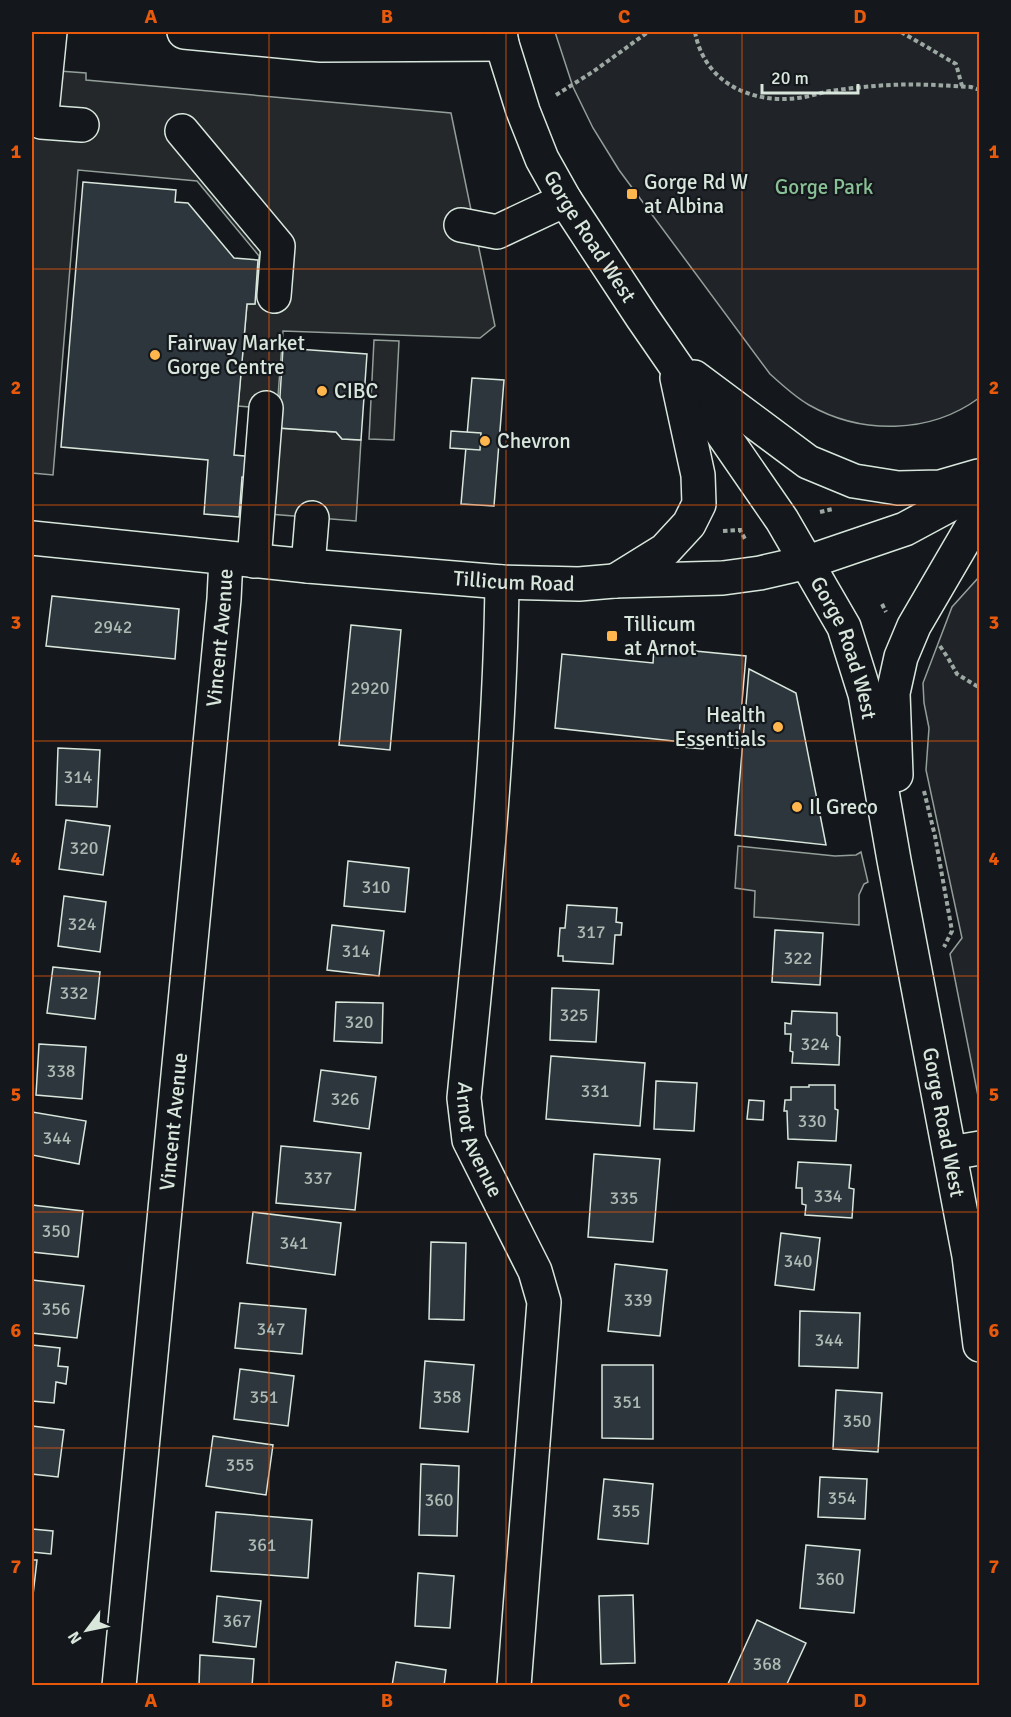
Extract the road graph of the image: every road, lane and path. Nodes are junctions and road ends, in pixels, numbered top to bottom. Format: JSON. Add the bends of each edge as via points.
{"nodes":[{"id":1,"x":50,"y":32,"type":"edge"},
{"id":2,"x":184,"y":32,"type":"edge"},
{"id":3,"x":648,"y":32,"type":"edge"},
{"id":4,"x":695,"y":32,"type":"edge"},
{"id":5,"x":901,"y":32,"type":"edge"},
{"id":6,"x":909,"y":33,"type":"edge"},
{"id":7,"x":501,"y":38,"type":"edge"},
{"id":8,"x":962,"y":86,"type":"junction"},
{"id":9,"x":980,"y":90,"type":"edge"},
{"id":10,"x":556,"y":95,"type":"dead end"},
{"id":11,"x":82,"y":125,"type":"dead end"},
{"id":12,"x":182,"y":131,"type":"dead end"},
{"id":13,"x":565,"y":200,"type":"junction"},
{"id":14,"x":461,"y":225,"type":"dead end"},
{"id":15,"x":274,"y":296,"type":"dead end"},
{"id":16,"x":674,"y":361,"type":"junction"},
{"id":17,"x":266,"y":408,"type":"dead end"},
{"id":18,"x":980,"y":476,"type":"edge"},
{"id":19,"x":980,"y":486,"type":"edge"},
{"id":20,"x":820,"y":512,"type":"dead end"},
{"id":21,"x":980,"y":513,"type":"edge"},
{"id":22,"x":837,"y":517,"type":"dead end"},
{"id":23,"x":312,"y":518,"type":"dead end"},
{"id":24,"x":748,"y":528,"type":"dead end"},
{"id":25,"x":740,"y":530,"type":"junction"},
{"id":26,"x":718,"y":531,"type":"dead end"},
{"id":27,"x":32,"y":538,"type":"edge"},
{"id":28,"x":745,"y":539,"type":"dead end"},
{"id":29,"x":240,"y":560,"type":"junction"},
{"id":30,"x":808,"y":562,"type":"junction"},
{"id":31,"x":308,"y":567,"type":"junction"},
{"id":32,"x":614,"y":581,"type":"junction"},
{"id":33,"x":502,"y":582,"type":"junction"},
{"id":34,"x":935,"y":640,"type":"dead end"},
{"id":35,"x":980,"y":688,"type":"edge"},
{"id":36,"x":923,"y":784,"type":"dead end"},
{"id":37,"x":890,"y":836,"type":"junction"},
{"id":38,"x":949,"y":939,"type":"dead end"},
{"id":39,"x":965,"y":1150,"type":"edge"},
{"id":40,"x":980,"y":1346,"type":"edge"},
{"id":41,"x":118,"y":1686,"type":"edge"},
{"id":42,"x":514,"y":1686,"type":"edge"}],
"edges":[{"from":1,"to":11,"type":"main road","via":[[41,122]]},
{"from":2,"to":7,"type":"main road","via":[[321,45]]},
{"from":3,"to":10,"type":"path"},
{"from":4,"to":8,"type":"path","via":[[706,63],[721,80],[759,97],[799,98],[897,84]]},
{"from":5,"to":6,"type":"path"},
{"from":6,"to":8,"type":"path","via":[[956,64]]},
{"from":7,"to":13,"type":"main road","name":"Gorge Road West","via":[[523,111],[542,159]]},
{"from":8,"to":9,"type":"path"},
{"from":12,"to":15,"type":"main road","via":[[278,246]]},
{"from":13,"to":14,"type":"main road","via":[[497,232]]},
{"from":13,"to":16,"type":"main road","name":"Gorge Road West"},
{"from":16,"to":18,"type":"main road","via":[[808,462],[854,481],[898,488],[940,487]]},
{"from":16,"to":30,"type":"main road","name":"Gorge Road West"},
{"from":16,"to":32,"type":"main road","via":[[698,475],[699,504],[689,524],[665,550]]},
{"from":17,"to":29,"type":"main road","name":"Vincent Avenue"},
{"from":19,"to":30,"type":"main road","name":"Tillicum Road","via":[[905,529]]},
{"from":20,"to":22,"type":"path","via":[[832,509]]},
{"from":21,"to":37,"type":"main road","via":[[914,626],[901,657],[893,693],[896,784]]},
{"from":23,"to":31,"type":"main road"},
{"from":24,"to":25,"type":"path"},
{"from":25,"to":26,"type":"path"},
{"from":25,"to":28,"type":"path"},
{"from":27,"to":29,"type":"main road","name":"Tillicum Road"},
{"from":29,"to":31,"type":"main road","name":"Tillicum Road"},
{"from":29,"to":41,"type":"main road","name":"Vincent Avenue","via":[[222,623]]},
{"from":30,"to":32,"type":"main road","name":"Tillicum Road","via":[[723,578]]},
{"from":30,"to":37,"type":"main road","name":"Gorge Road West","via":[[844,627],[865,694]]},
{"from":31,"to":33,"type":"main road","name":"Tillicum Road"},
{"from":32,"to":33,"type":"main road","name":"Tillicum Road"},
{"from":33,"to":42,"type":"main road","name":"Arnot Avenue","via":[[489,840],[464,1098],[469,1140],[535,1271],[544,1302]]},
{"from":34,"to":35,"type":"path","via":[[957,674]]},
{"from":36,"to":38,"type":"path","via":[[952,931]]},
{"from":37,"to":39,"type":"main road","name":"Gorge Road West","via":[[922,1009]]},
{"from":39,"to":40,"type":"main road","name":"Gorge Road West","via":[[969,1256]]}]}
